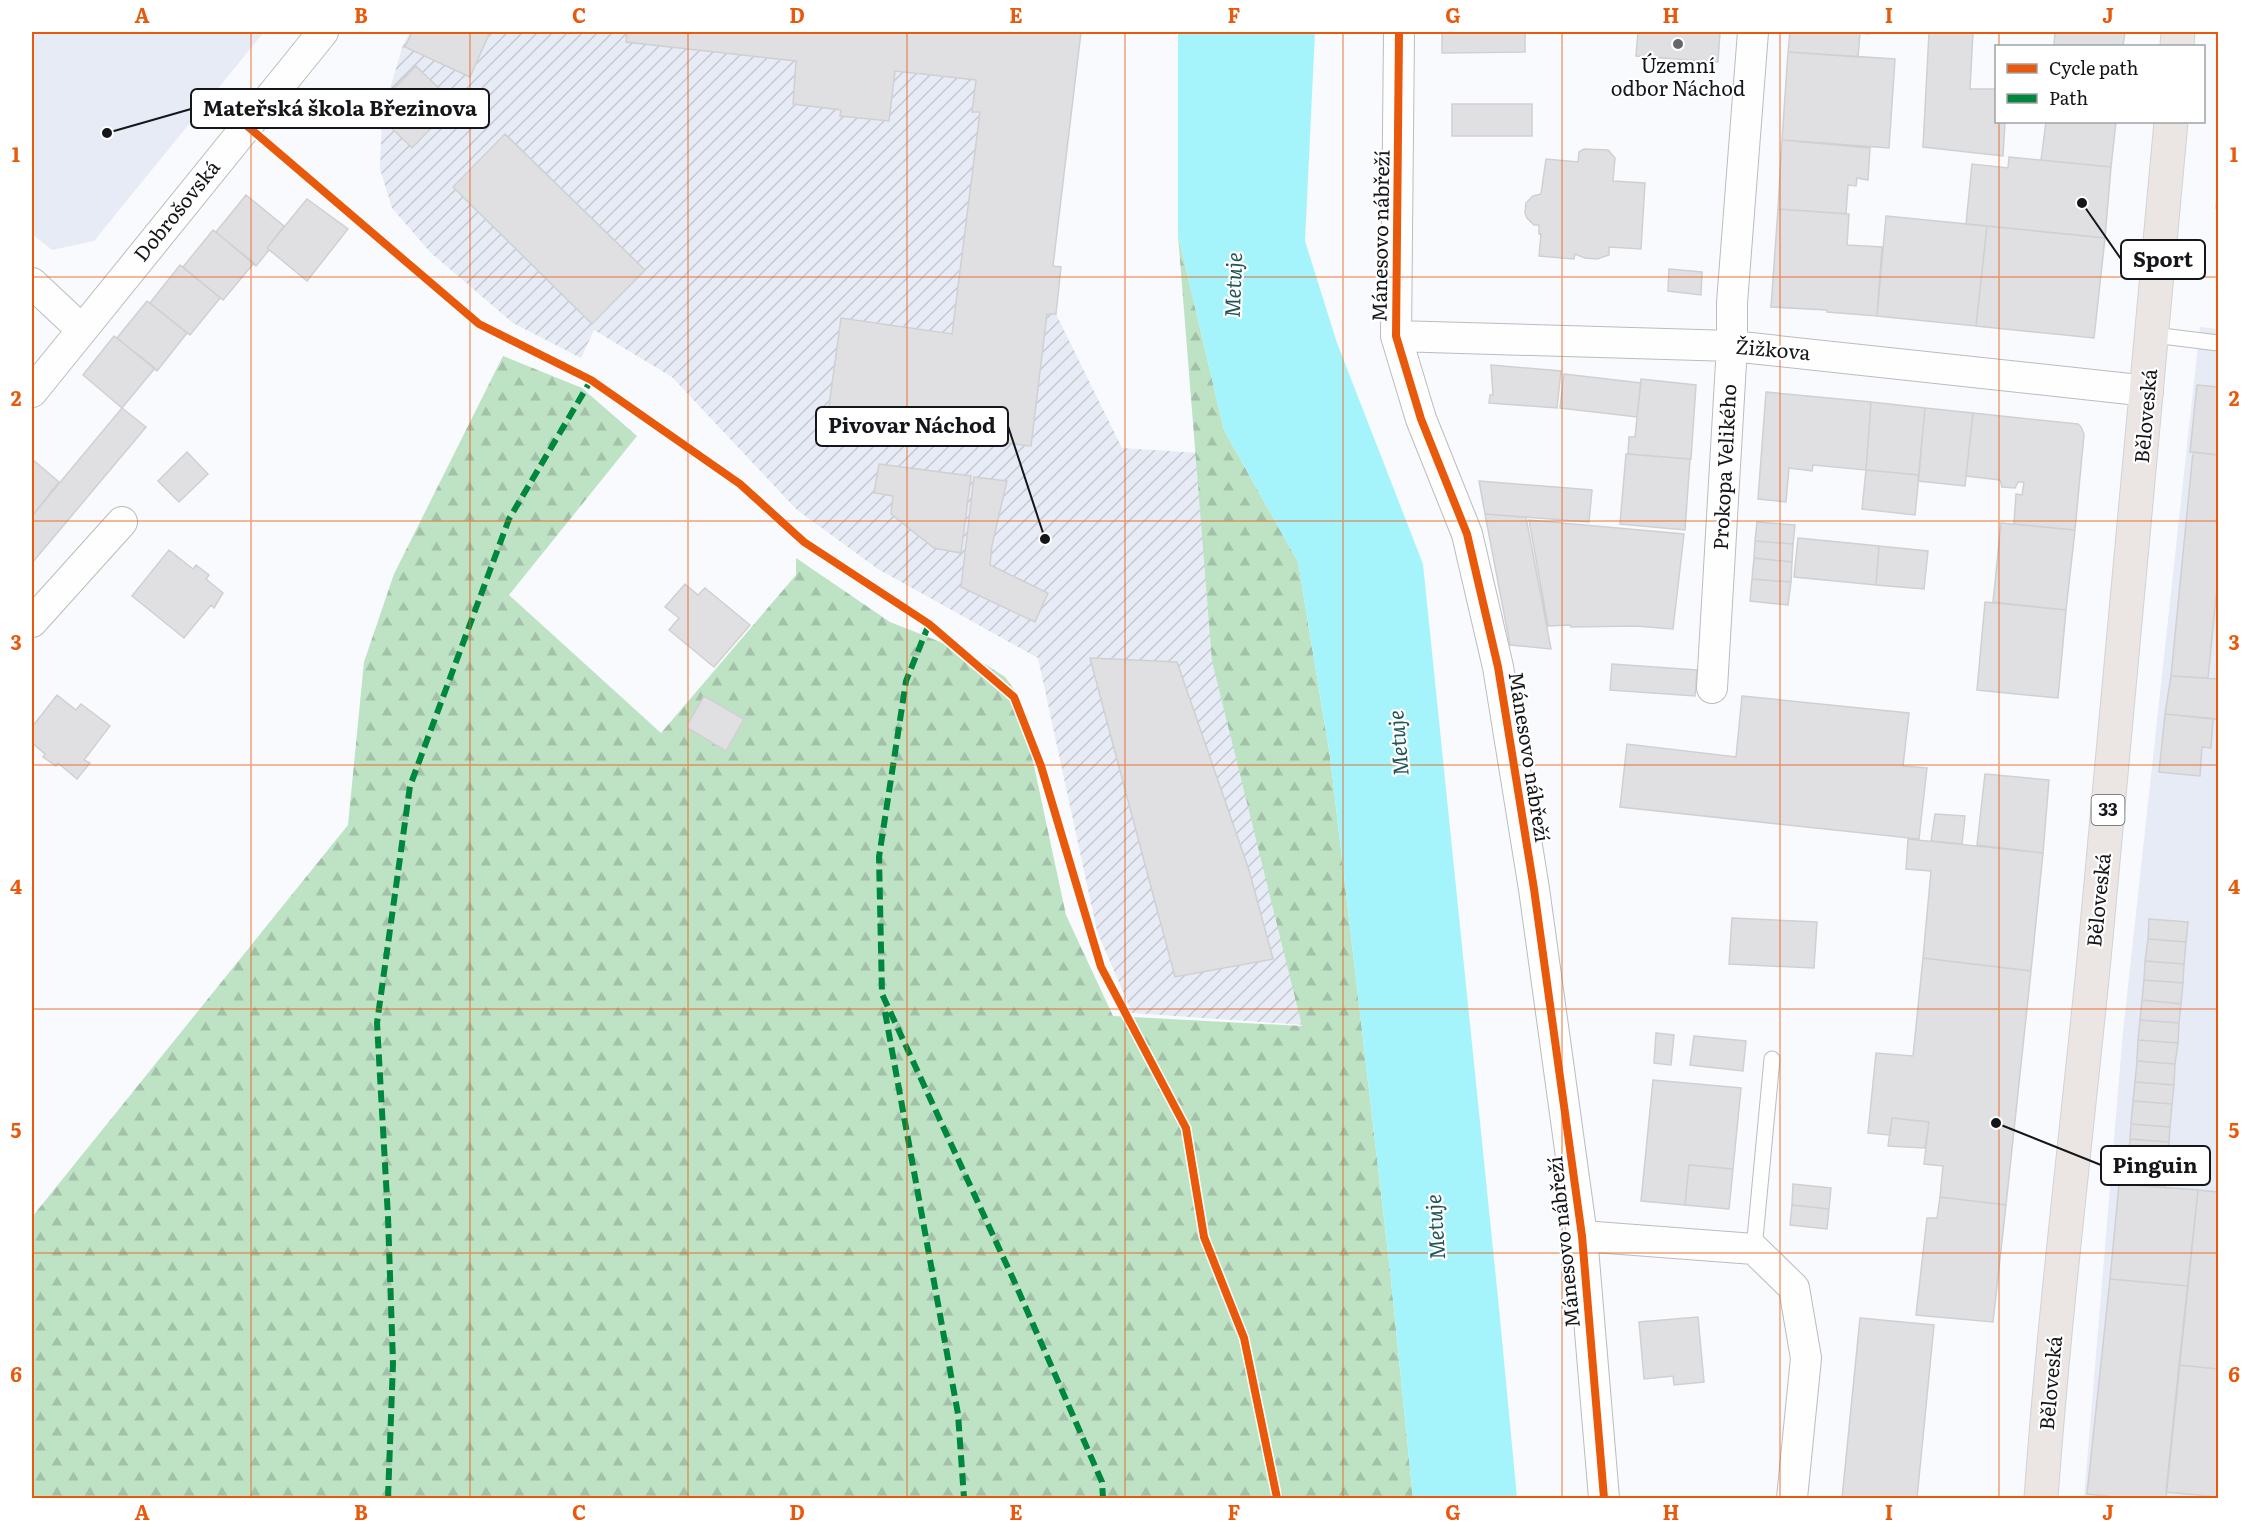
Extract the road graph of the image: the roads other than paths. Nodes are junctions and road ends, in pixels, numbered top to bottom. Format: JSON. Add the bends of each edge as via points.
{"nodes":[{"id":1,"x":323,"y":32,"type":"edge"},
{"id":2,"x":1399,"y":32,"type":"edge"},
{"id":3,"x":1753,"y":32,"type":"edge"},
{"id":4,"x":2171,"y":123,"type":"edge"},
{"id":5,"x":32,"y":283,"type":"edge"},
{"id":6,"x":82,"y":330,"type":"junction"},
{"id":7,"x":2154,"y":335,"type":"junction"},
{"id":8,"x":1396,"y":336,"type":"junction"},
{"id":9,"x":2218,"y":343,"type":"edge"},
{"id":10,"x":1732,"y":346,"type":"junction"},
{"id":11,"x":2148,"y":391,"type":"junction"},
{"id":12,"x":32,"y":392,"type":"edge"},
{"id":13,"x":122,"y":522,"type":"dead end"},
{"id":14,"x":32,"y":622,"type":"edge"},
{"id":15,"x":1712,"y":688,"type":"dead end"},
{"id":16,"x":1772,"y":1059,"type":"dead end"},
{"id":17,"x":1582,"y":1236,"type":"junction"},
{"id":18,"x":1754,"y":1249,"type":"junction"},
{"id":19,"x":1604,"y":1498,"type":"edge"},
{"id":20,"x":1792,"y":1498,"type":"edge"},
{"id":21,"x":2042,"y":1498,"type":"edge"}],
"edges":[{"from":1,"to":6,"type":"street","name":"Dobrošovská"},
{"from":2,"to":8,"type":"street","name":"Mánesovo nábřeží"},
{"from":3,"to":10,"type":"street","name":"Prokopa Velikého"},
{"from":4,"to":7,"type":"main road","name":"Běloveská","number":"33"},
{"from":5,"to":6,"type":"street"},
{"from":6,"to":12,"type":"street","name":"Dobrošovská"},
{"from":7,"to":9,"type":"lane"},
{"from":7,"to":11,"type":"main road","name":"Běloveská","number":"33"},
{"from":8,"to":10,"type":"street","name":"Žižkova"},
{"from":8,"to":17,"type":"street","name":"Mánesovo nábřeží","via":[[1421,419],[1467,534],[1498,667],[1536,901]]},
{"from":10,"to":11,"type":"street","name":"Žižkova"},
{"from":10,"to":15,"type":"street","name":"Prokopa Velikého"},
{"from":11,"to":21,"type":"main road","name":"Běloveská","number":"33"},
{"from":13,"to":14,"type":"street"},
{"from":16,"to":18,"type":"lane"},
{"from":17,"to":18,"type":"street"},
{"from":17,"to":19,"type":"street","name":"Mánesovo nábřeží"},
{"from":18,"to":20,"type":"street","via":[[1794,1288],[1806,1358]]}]}
